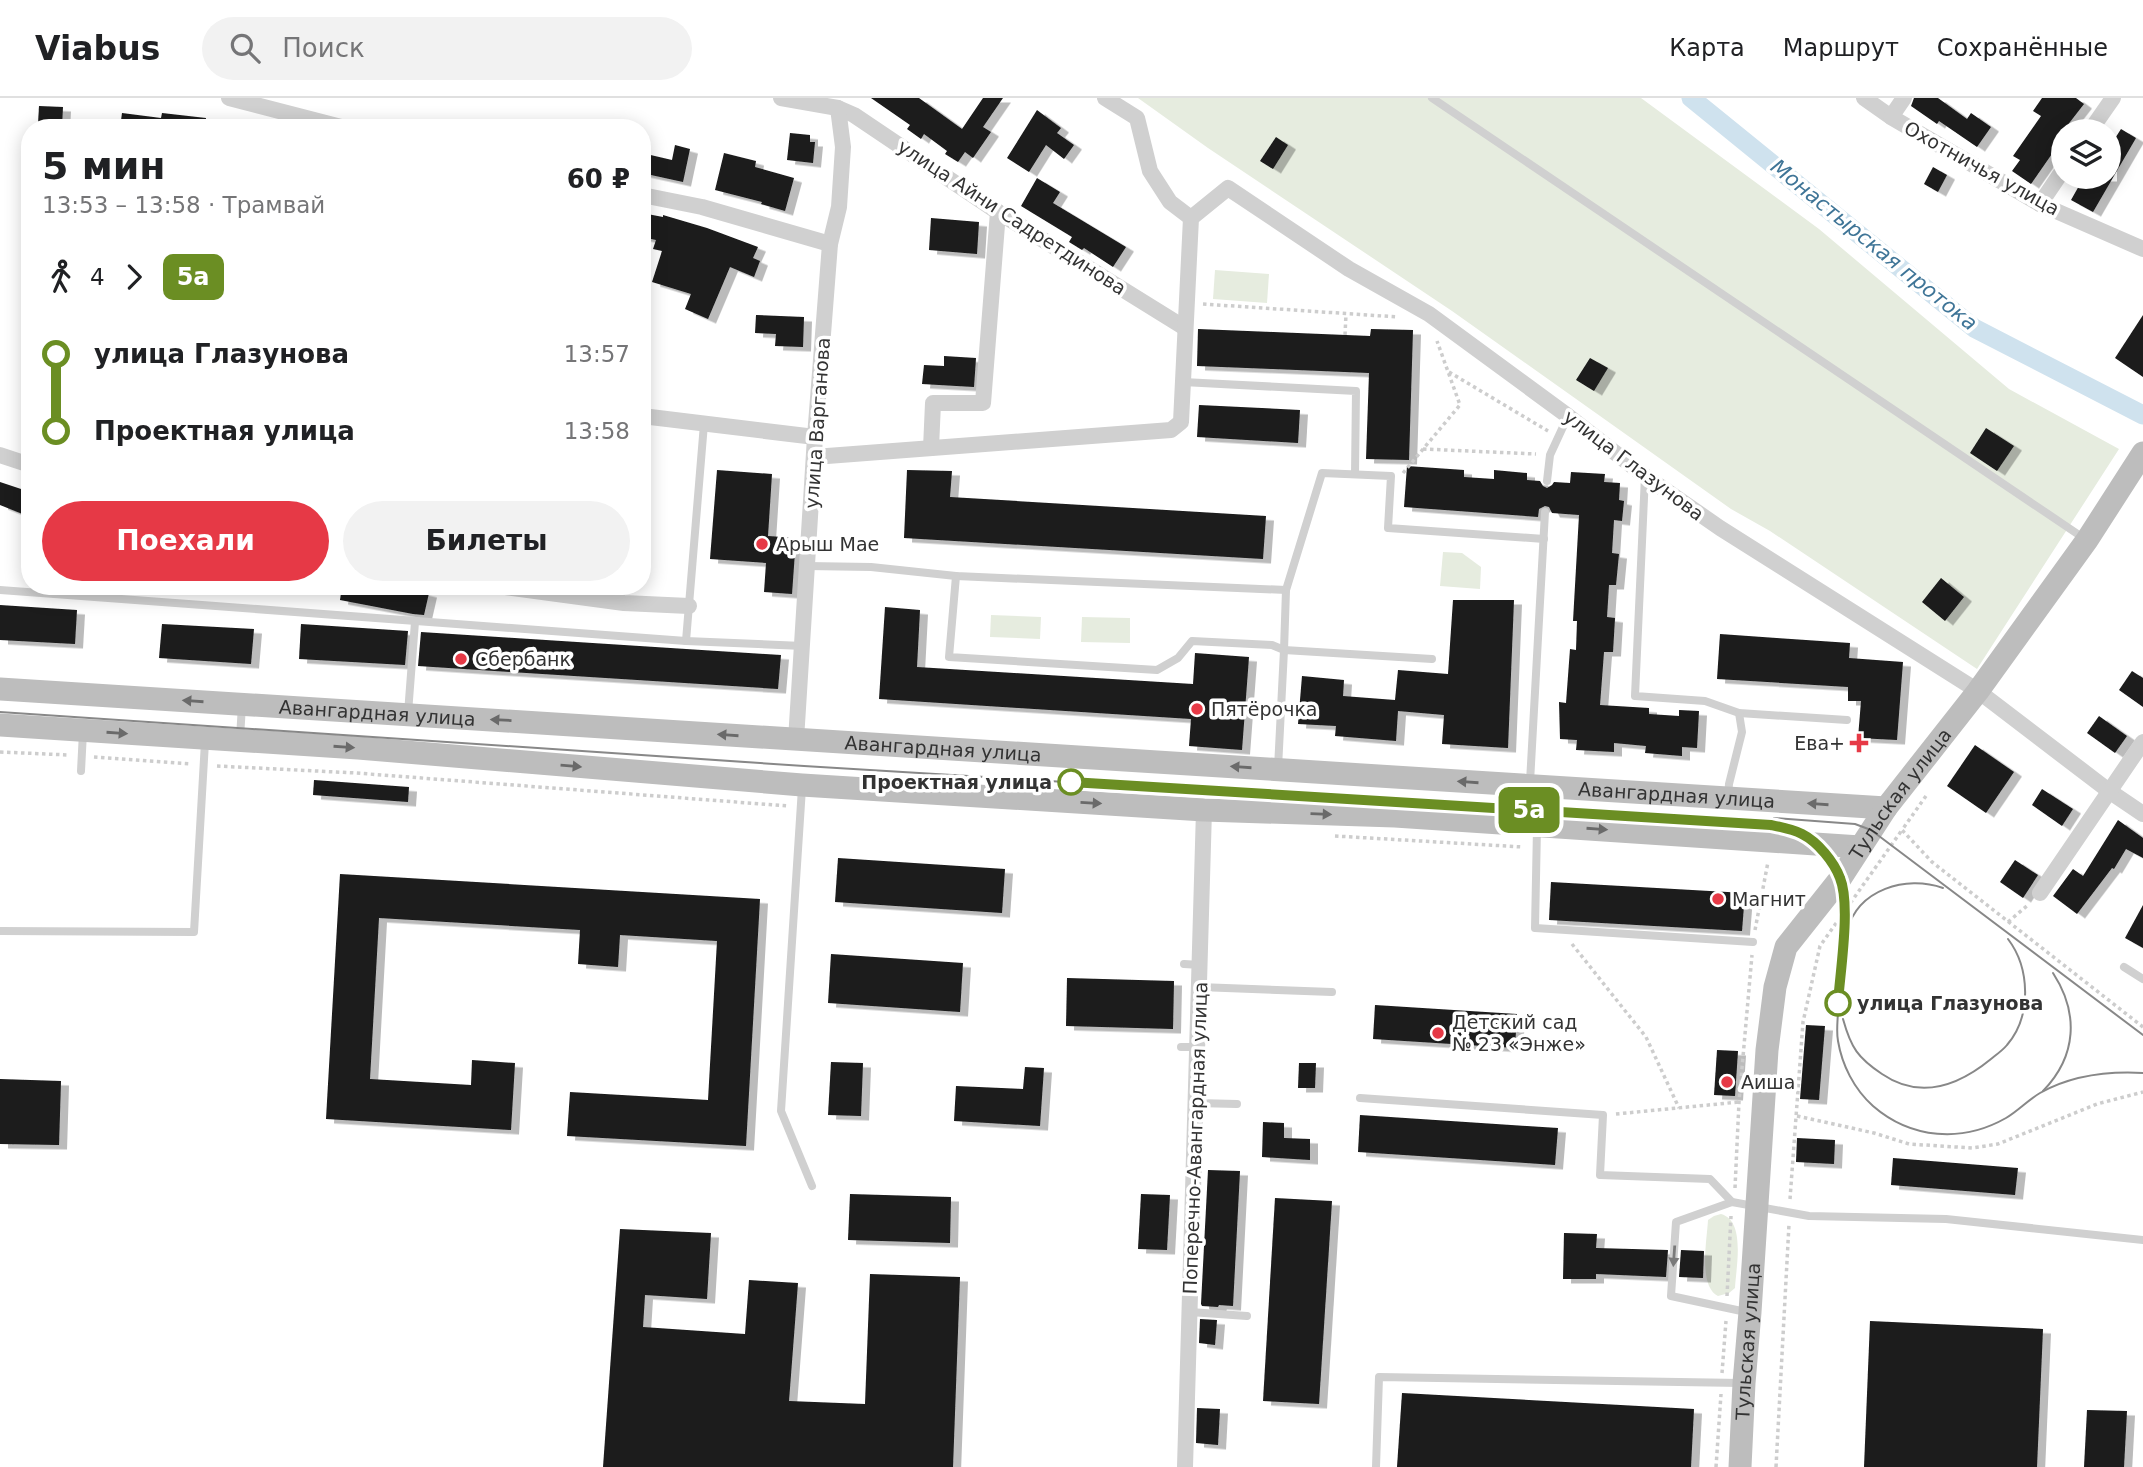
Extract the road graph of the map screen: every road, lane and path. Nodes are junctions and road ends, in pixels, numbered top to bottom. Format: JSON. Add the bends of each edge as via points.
{"nodes":[{"id":1,"x":229,"y":98,"type":"edge"},
{"id":2,"x":780,"y":98,"type":"edge"},
{"id":3,"x":1105,"y":98,"type":"edge"},
{"id":4,"x":1432,"y":98,"type":"edge"},
{"id":5,"x":1864,"y":98,"type":"edge"},
{"id":6,"x":1904,"y":98,"type":"edge"},
{"id":7,"x":2113,"y":98,"type":"edge"},
{"id":8,"x":834,"y":103,"type":"edge"},
{"id":9,"x":1891,"y":117,"type":"junction"},
{"id":10,"x":310,"y":119,"type":"edge"},
{"id":11,"x":2098,"y":119,"type":"edge"},
{"id":12,"x":2051,"y":188,"type":"edge"},
{"id":13,"x":651,"y":197,"type":"edge"},
{"id":14,"x":2040,"y":204,"type":"junction"},
{"id":15,"x":998,"y":212,"type":"junction"},
{"id":16,"x":1191,"y":218,"type":"junction"},
{"id":17,"x":830,"y":244,"type":"junction"},
{"id":18,"x":2143,"y":249,"type":"edge"},
{"id":19,"x":1187,"y":303,"type":"junction"},
{"id":20,"x":1346,"y":314,"type":"junction"},
{"id":21,"x":1407,"y":318,"type":"dead end"},
{"id":22,"x":1185,"y":328,"type":"junction"},
{"id":23,"x":1433,"y":330,"type":"dead end"},
{"id":24,"x":1345,"y":335,"type":"dead end"},
{"id":25,"x":1448,"y":371,"type":"junction"},
{"id":26,"x":1183,"y":382,"type":"junction"},
{"id":27,"x":1568,"y":416,"type":"junction"},
{"id":28,"x":651,"y":417,"type":"edge"},
{"id":29,"x":704,"y":424,"type":"junction"},
{"id":30,"x":815,"y":437,"type":"junction"},
{"id":31,"x":1558,"y":437,"type":"junction"},
{"id":32,"x":931,"y":448,"type":"junction"},
{"id":33,"x":1423,"y":449,"type":"junction"},
{"id":34,"x":0,"y":454,"type":"edge"},
{"id":35,"x":1550,"y":455,"type":"junction"},
{"id":36,"x":814,"y":457,"type":"junction"},
{"id":37,"x":2141,"y":461,"type":"edge"},
{"id":38,"x":21,"y":462,"type":"edge"},
{"id":39,"x":1355,"y":474,"type":"junction"},
{"id":40,"x":1645,"y":476,"type":"junction"},
{"id":41,"x":1547,"y":481,"type":"dead end"},
{"id":42,"x":1390,"y":488,"type":"junction"},
{"id":43,"x":1545,"y":512,"type":"dead end"},
{"id":44,"x":1544,"y":539,"type":"junction"},
{"id":45,"x":2087,"y":540,"type":"junction"},
{"id":46,"x":807,"y":566,"type":"junction"},
{"id":47,"x":956,"y":576,"type":"junction"},
{"id":48,"x":0,"y":590,"type":"edge"},
{"id":49,"x":1286,"y":590,"type":"junction"},
{"id":50,"x":21,"y":592,"type":"edge"},
{"id":51,"x":67,"y":595,"type":"edge"},
{"id":52,"x":565,"y":595,"type":"edge"},
{"id":53,"x":689,"y":606,"type":"junction"},
{"id":54,"x":415,"y":621,"type":"junction"},
{"id":55,"x":686,"y":641,"type":"junction"},
{"id":56,"x":803,"y":646,"type":"junction"},
{"id":57,"x":1284,"y":650,"type":"junction"},
{"id":58,"x":1432,"y":659,"type":"dead end"},
{"id":59,"x":0,"y":689,"type":"edge"},
{"id":60,"x":1978,"y":691,"type":"junction"},
{"id":61,"x":242,"y":704,"type":"junction"},
{"id":62,"x":1739,"y":713,"type":"junction"},
{"id":63,"x":408,"y":715,"type":"junction"},
{"id":64,"x":1847,"y":720,"type":"dead end"},
{"id":65,"x":0,"y":725,"type":"edge"},
{"id":66,"x":83,"y":730,"type":"junction"},
{"id":67,"x":205,"y":739,"type":"junction"},
{"id":68,"x":796,"y":740,"type":"junction"},
{"id":69,"x":239,"y":741,"type":"junction"},
{"id":70,"x":2143,"y":742,"type":"edge"},
{"id":71,"x":0,"y":751,"type":"edge"},
{"id":72,"x":82,"y":756,"type":"junction"},
{"id":73,"x":204,"y":765,"type":"junction"},
{"id":74,"x":1278,"y":769,"type":"junction"},
{"id":75,"x":81,"y":771,"type":"dead end"},
{"id":76,"x":1530,"y":786,"type":"junction"},
{"id":77,"x":2109,"y":791,"type":"junction"},
{"id":78,"x":801,"y":796,"type":"junction"},
{"id":79,"x":1926,"y":796,"type":"dead end"},
{"id":80,"x":1728,"y":798,"type":"junction"},
{"id":81,"x":1886,"y":808,"type":"junction"},
{"id":82,"x":1204,"y":810,"type":"junction"},
{"id":83,"x":2143,"y":814,"type":"edge"},
{"id":84,"x":1538,"y":825,"type":"junction"},
{"id":85,"x":1902,"y":830,"type":"junction"},
{"id":86,"x":1860,"y":847,"type":"junction"},
{"id":87,"x":2040,"y":893,"type":"joint"},
{"id":88,"x":2008,"y":922,"type":"junction"},
{"id":89,"x":1559,"y":929,"type":"junction"},
{"id":90,"x":0,"y":931,"type":"edge"},
{"id":91,"x":1753,"y":942,"type":"dead end"},
{"id":92,"x":2124,"y":967,"type":"dead end"},
{"id":93,"x":2143,"y":979,"type":"edge"},
{"id":94,"x":1199,"y":987,"type":"junction"},
{"id":95,"x":1332,"y":992,"type":"dead end"},
{"id":96,"x":2143,"y":1027,"type":"edge"},
{"id":97,"x":1197,"y":1046,"type":"junction"},
{"id":98,"x":1181,"y":1047,"type":"dead end"},
{"id":99,"x":2143,"y":1092,"type":"edge"},
{"id":100,"x":1360,"y":1098,"type":"dead end"},
{"id":101,"x":1739,"y":1102,"type":"dead end"},
{"id":102,"x":1196,"y":1103,"type":"junction"},
{"id":103,"x":1237,"y":1104,"type":"dead end"},
{"id":104,"x":1679,"y":1108,"type":"junction"},
{"id":105,"x":1603,"y":1115,"type":"junction"},
{"id":106,"x":1797,"y":1116,"type":"junction"},
{"id":107,"x":812,"y":1186,"type":"dead end"},
{"id":108,"x":1732,"y":1202,"type":"junction"},
{"id":109,"x":1756,"y":1206,"type":"junction"},
{"id":110,"x":1789,"y":1214,"type":"junction"},
{"id":111,"x":2143,"y":1240,"type":"edge"},
{"id":112,"x":1190,"y":1312,"type":"junction"},
{"id":113,"x":1750,"y":1312,"type":"junction"},
{"id":114,"x":1247,"y":1316,"type":"dead end"},
{"id":115,"x":1744,"y":1383,"type":"junction"},
{"id":116,"x":1185,"y":1467,"type":"edge"},
{"id":117,"x":1376,"y":1467,"type":"edge"},
{"id":118,"x":1740,"y":1467,"type":"edge"},
{"id":119,"x":1776,"y":1467,"type":"edge"}],
"edges":[{"from":1,"to":10,"type":"street"},
{"from":2,"to":8,"type":"street","name":"улица Айни Садретдинова"},
{"from":3,"to":16,"type":"street","via":[[1137,118],[1150,171],[1170,202]]},
{"from":4,"to":45,"type":"lane"},
{"from":5,"to":9,"type":"street","name":"Охотничья улица"},
{"from":6,"to":9,"type":"street"},
{"from":7,"to":11,"type":"street"},
{"from":8,"to":15,"type":"street","name":"улица Айни Садретдинова"},
{"from":8,"to":17,"type":"street","name":"улица Варганова","via":[[843,147],[839,207]]},
{"from":9,"to":14,"type":"street","name":"Охотничья улица"},
{"from":12,"to":14,"type":"street"},
{"from":13,"to":17,"type":"street"},
{"from":14,"to":18,"type":"street","name":"Охотничья улица"},
{"from":15,"to":22,"type":"street","name":"улица Айни Садретдинова"},
{"from":15,"to":32,"type":"street","via":[[983,404],[933,403]]},
{"from":16,"to":19,"type":"street"},
{"from":16,"to":27,"type":"street","name":"улица Глазунова","via":[[1228,188],[1349,269],[1429,314]]},
{"from":17,"to":30,"type":"street","name":"улица Варганова"},
{"from":19,"to":20,"type":"path"},
{"from":19,"to":22,"type":"street"},
{"from":20,"to":21,"type":"path"},
{"from":20,"to":24,"type":"path"},
{"from":22,"to":26,"type":"street"},
{"from":23,"to":25,"type":"path"},
{"from":25,"to":31,"type":"path"},
{"from":25,"to":33,"type":"path","via":[[1460,405]]},
{"from":26,"to":32,"type":"street","via":[[1181,422],[1171,430]]},
{"from":26,"to":39,"type":"lane","via":[[1356,391]]},
{"from":27,"to":31,"type":"lane"},
{"from":27,"to":40,"type":"street","name":"улица Глазунова"},
{"from":28,"to":29,"type":"street"},
{"from":29,"to":30,"type":"street"},
{"from":29,"to":53,"type":"lane"},
{"from":30,"to":36,"type":"street","name":"улица Варганова"},
{"from":31,"to":35,"type":"lane"},
{"from":32,"to":36,"type":"street"},
{"from":33,"to":35,"type":"path"},
{"from":33,"to":42,"type":"path"},
{"from":34,"to":38,"type":"street"},
{"from":35,"to":41,"type":"lane"},
{"from":36,"to":46,"type":"street","name":"улица Варганова"},
{"from":37,"to":45,"type":"main road","name":"Тульская улица"},
{"from":39,"to":42,"type":"lane","via":[[1391,476]]},
{"from":39,"to":49,"type":"lane","via":[[1322,473]]},
{"from":40,"to":60,"type":"street","name":"улица Глазунова"},
{"from":40,"to":62,"type":"lane","via":[[1635,696],[1705,701]]},
{"from":42,"to":44,"type":"lane","via":[[1388,528]]},
{"from":43,"to":44,"type":"lane"},
{"from":44,"to":76,"type":"lane"},
{"from":45,"to":60,"type":"main road","name":"Тульская улица"},
{"from":46,"to":47,"type":"lane"},
{"from":46,"to":56,"type":"street","name":"улица Варганова"},
{"from":47,"to":49,"type":"lane"},
{"from":47,"to":57,"type":"lane","via":[[949,657],[1157,670],[1178,658],[1192,641],[1272,645]]},
{"from":48,"to":50,"type":"lane"},
{"from":49,"to":57,"type":"lane"},
{"from":51,"to":54,"type":"lane"},
{"from":52,"to":53,"type":"street"},
{"from":53,"to":55,"type":"lane"},
{"from":54,"to":55,"type":"lane"},
{"from":54,"to":63,"type":"lane"},
{"from":55,"to":56,"type":"lane"},
{"from":56,"to":68,"type":"street","name":"улица Варганова"},
{"from":57,"to":58,"type":"lane"},
{"from":57,"to":74,"type":"lane"},
{"from":61,"to":59,"type":"main road","name":"Авангардная улица","one_way":true},
{"from":60,"to":77,"type":"street","name":"улица Глазунова"},
{"from":60,"to":81,"type":"main road","name":"Тульская улица"},
{"from":61,"to":63,"type":"main road","name":"Авангардная улица"},
{"from":61,"to":69,"type":"lane"},
{"from":62,"to":64,"type":"lane"},
{"from":62,"to":80,"type":"lane","via":[[1742,733]]},
{"from":68,"to":63,"type":"main road","name":"Авангардная улица","one_way":true},
{"from":65,"to":66,"type":"main road","name":"Авангардная улица"},
{"from":66,"to":67,"type":"main road","name":"Авангардная улица","one_way":true},
{"from":66,"to":72,"type":"lane"},
{"from":67,"to":69,"type":"main road","name":"Авангардная улица"},
{"from":67,"to":73,"type":"lane"},
{"from":74,"to":68,"type":"main road","name":"Авангардная улица","one_way":true},
{"from":69,"to":78,"type":"main road","name":"Авангардная улица","one_way":true,"via":[[358,748]]},
{"from":70,"to":77,"type":"street"},
{"from":71,"to":72,"type":"path"},
{"from":72,"to":73,"type":"path"},
{"from":72,"to":75,"type":"lane"},
{"from":73,"to":78,"type":"path"},
{"from":73,"to":90,"type":"lane","via":[[194,932]]},
{"from":76,"to":74,"type":"main road","name":"Авангардная улица","one_way":true},
{"from":76,"to":80,"type":"main road","name":"Авангардная улица"},
{"from":77,"to":83,"type":"street","name":"улица Глазунова"},
{"from":77,"to":87,"type":"street"},
{"from":78,"to":82,"type":"main road","name":"Авангардная улица","one_way":true},
{"from":78,"to":107,"type":"lane","via":[[781,1111]]},
{"from":79,"to":85,"type":"path"},
{"from":81,"to":80,"type":"main road","name":"Авангардная улица","one_way":true},
{"from":81,"to":86,"type":"main road","name":"Тульская улица"},
{"from":82,"to":84,"type":"main road","name":"Авангардная улица","one_way":true},
{"from":82,"to":94,"type":"street","name":"Поперечно-Авангардная улица","via":[[1192,965]]},
{"from":84,"to":86,"type":"main road","name":"Авангардная улица","one_way":true},
{"from":84,"to":89,"type":"lane","via":[[1535,928]]},
{"from":85,"to":88,"type":"path","via":[[1932,862]]},
{"from":85,"to":106,"type":"path","via":[[1820,946],[1803,1022]]},
{"from":86,"to":109,"type":"main road","name":"Тульская улица","via":[[1786,947],[1781,962],[1766,1050]]},
{"from":87,"to":88,"type":"path"},
{"from":88,"to":96,"type":"path"},
{"from":89,"to":91,"type":"lane"},
{"from":89,"to":104,"type":"path","via":[[1646,1037]]},
{"from":92,"to":93,"type":"lane"},
{"from":94,"to":95,"type":"lane"},
{"from":94,"to":97,"type":"street","name":"Поперечно-Авангардная улица"},
{"from":97,"to":98,"type":"lane"},
{"from":97,"to":102,"type":"street","name":"Поперечно-Авангардная улица"},
{"from":99,"to":106,"type":"path","via":[[1972,1149],[1909,1144]]},
{"from":100,"to":105,"type":"lane"},
{"from":101,"to":104,"type":"path"},
{"from":102,"to":103,"type":"lane"},
{"from":102,"to":112,"type":"street","name":"Поперечно-Авангардная улица"},
{"from":104,"to":105,"type":"path"},
{"from":105,"to":108,"type":"lane","via":[[1600,1175],[1710,1179]]},
{"from":106,"to":110,"type":"path"},
{"from":108,"to":109,"type":"lane"},
{"from":108,"to":113,"type":"lane","one_way":true,"via":[[1676,1223],[1671,1296]]},
{"from":109,"to":110,"type":"lane"},
{"from":109,"to":113,"type":"main road","name":"Тульская улица"},
{"from":110,"to":111,"type":"lane","via":[[1946,1219]]},
{"from":110,"to":119,"type":"path"},
{"from":112,"to":114,"type":"lane"},
{"from":112,"to":116,"type":"street","name":"Поперечно-Авангардная улица"},
{"from":113,"to":115,"type":"main road","name":"Тульская улица"},
{"from":115,"to":117,"type":"lane","via":[[1379,1377]]},
{"from":115,"to":118,"type":"main road","name":"Тульская улица"}]}
